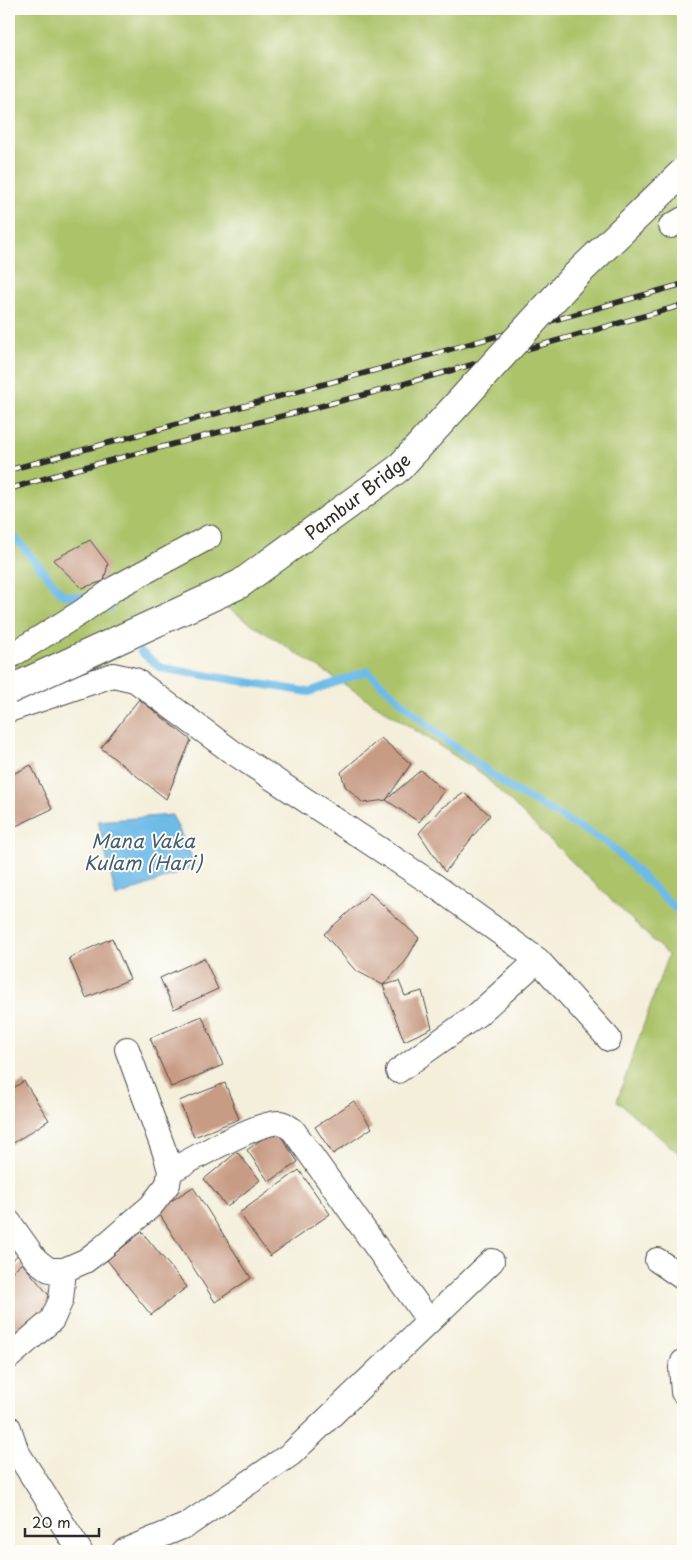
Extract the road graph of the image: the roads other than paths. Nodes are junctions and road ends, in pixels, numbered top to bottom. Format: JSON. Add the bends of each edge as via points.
{"nodes":[{"id":1,"x":683,"y":172,"type":"edge"},
{"id":2,"x":209,"y":537,"type":"dead end"},
{"id":3,"x":9,"y":657,"type":"edge"},
{"id":4,"x":9,"y":690,"type":"edge"},
{"id":5,"x":9,"y":710,"type":"edge"},
{"id":6,"x":538,"y":960,"type":"junction"},
{"id":7,"x":609,"y":1039,"type":"dead end"},
{"id":8,"x":128,"y":1050,"type":"dead end"},
{"id":9,"x":398,"y":1071,"type":"dead end"},
{"id":10,"x":170,"y":1171,"type":"junction"},
{"id":11,"x":9,"y":1222,"type":"edge"},
{"id":12,"x":657,"y":1260,"type":"dead end"},
{"id":13,"x":492,"y":1261,"type":"dead end"},
{"id":14,"x":64,"y":1270,"type":"junction"},
{"id":15,"x":683,"y":1278,"type":"edge"},
{"id":16,"x":429,"y":1321,"type":"junction"},
{"id":17,"x":9,"y":1357,"type":"edge"},
{"id":18,"x":683,"y":1362,"type":"edge"},
{"id":19,"x":683,"y":1392,"type":"edge"},
{"id":20,"x":9,"y":1428,"type":"edge"},
{"id":21,"x":13,"y":1454,"type":"edge"},
{"id":22,"x":80,"y":1551,"type":"edge"},
{"id":23,"x":124,"y":1551,"type":"edge"}],
"edges":[{"from":1,"to":4,"type":"main road","name":"Pambur Bridge","bridge":true,"via":[[574,278],[399,468],[240,584]]},
{"from":2,"to":3,"type":"street","via":[[115,588]]},
{"from":5,"to":6,"type":"street","via":[[113,675],[135,680],[231,751],[431,883]]},
{"from":6,"to":7,"type":"street"},
{"from":6,"to":9,"type":"street","via":[[477,1015]]},
{"from":8,"to":10,"type":"street"},
{"from":10,"to":14,"type":"street","via":[[168,1184],[151,1206],[85,1261]]},
{"from":10,"to":16,"type":"street","via":[[254,1128],[282,1122],[293,1130]]},
{"from":11,"to":14,"type":"street","via":[[36,1260],[49,1270]]},
{"from":12,"to":15,"type":"street"},
{"from":13,"to":16,"type":"street"},
{"from":14,"to":17,"type":"street","via":[[61,1300],[52,1320]]},
{"from":16,"to":23,"type":"street","via":[[291,1454],[188,1525]]},
{"from":18,"to":19,"type":"street"},
{"from":20,"to":21,"type":"street"},
{"from":21,"to":22,"type":"street"}]}
